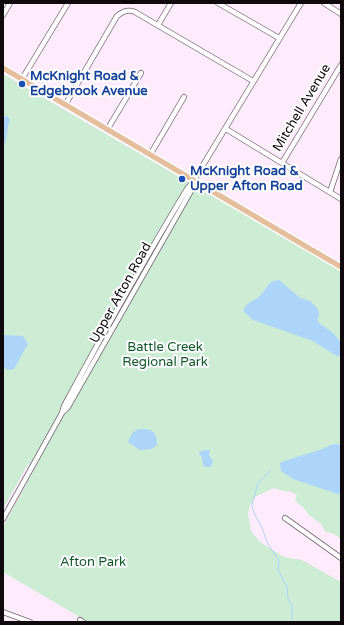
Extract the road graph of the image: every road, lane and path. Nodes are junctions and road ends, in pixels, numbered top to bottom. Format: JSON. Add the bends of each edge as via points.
{"nodes":[{"id":1,"x":10,"y":3,"type":"edge"},
{"id":2,"x":68,"y":3,"type":"edge"},
{"id":3,"x":171,"y":3,"type":"edge"},
{"id":4,"x":218,"y":3,"type":"edge"},
{"id":5,"x":300,"y":3,"type":"edge"},
{"id":6,"x":324,"y":3,"type":"edge"},
{"id":7,"x":341,"y":14,"type":"edge"},
{"id":8,"x":3,"y":15,"type":"edge"},
{"id":9,"x":158,"y":25,"type":"junction"},
{"id":10,"x":279,"y":38,"type":"junction"},
{"id":11,"x":341,"y":65,"type":"edge"},
{"id":12,"x":3,"y":68,"type":"edge"},
{"id":13,"x":141,"y":73,"type":"dead end"},
{"id":14,"x":22,"y":79,"type":"junction"},
{"id":15,"x":253,"y":81,"type":"junction"},
{"id":16,"x":184,"y":97,"type":"dead end"},
{"id":17,"x":65,"y":105,"type":"junction"},
{"id":18,"x":226,"y":129,"type":"junction"},
{"id":19,"x":107,"y":130,"type":"junction"},
{"id":20,"x":150,"y":155,"type":"junction"},
{"id":21,"x":341,"y":159,"type":"edge"},
{"id":22,"x":282,"y":163,"type":"junction"},
{"id":23,"x":194,"y":181,"type":"junction"},
{"id":24,"x":330,"y":192,"type":"junction"},
{"id":25,"x":341,"y":199,"type":"edge"},
{"id":26,"x":341,"y":267,"type":"edge"},
{"id":27,"x":285,"y":518,"type":"dead end"},
{"id":28,"x":3,"y":519,"type":"edge"},
{"id":29,"x":341,"y":558,"type":"edge"},
{"id":30,"x":3,"y":612,"type":"edge"},
{"id":31,"x":30,"y":622,"type":"edge"}],
"edges":[{"from":1,"to":8,"type":"street"},
{"from":2,"to":14,"type":"street"},
{"from":3,"to":9,"type":"street"},
{"from":4,"to":10,"type":"street"},
{"from":5,"to":10,"type":"street","name":"Upper Afton Road"},
{"from":6,"to":7,"type":"street"},
{"from":9,"to":15,"type":"street"},
{"from":9,"to":17,"type":"street","via":[[135,12],[125,11],[118,16]]},
{"from":10,"to":15,"type":"street","name":"Upper Afton Road"},
{"from":11,"to":22,"type":"street","name":"Mitchell Avenue"},
{"from":12,"to":14,"type":"main road"},
{"from":13,"to":19,"type":"street"},
{"from":14,"to":17,"type":"main road"},
{"from":15,"to":18,"type":"street","name":"Upper Afton Road"},
{"from":16,"to":20,"type":"street"},
{"from":17,"to":19,"type":"main road"},
{"from":18,"to":22,"type":"street"},
{"from":18,"to":23,"type":"street","name":"Upper Afton Road"},
{"from":19,"to":20,"type":"main road"},
{"from":20,"to":23,"type":"main road"},
{"from":21,"to":24,"type":"street"},
{"from":22,"to":24,"type":"street"},
{"from":23,"to":26,"type":"main road"},
{"from":23,"to":28,"type":"street","name":"Upper Afton Road","via":[[191,191],[96,360],[68,408],[62,413]]},
{"from":24,"to":25,"type":"street"},
{"from":27,"to":29,"type":"street"},
{"from":30,"to":31,"type":"street"}]}
